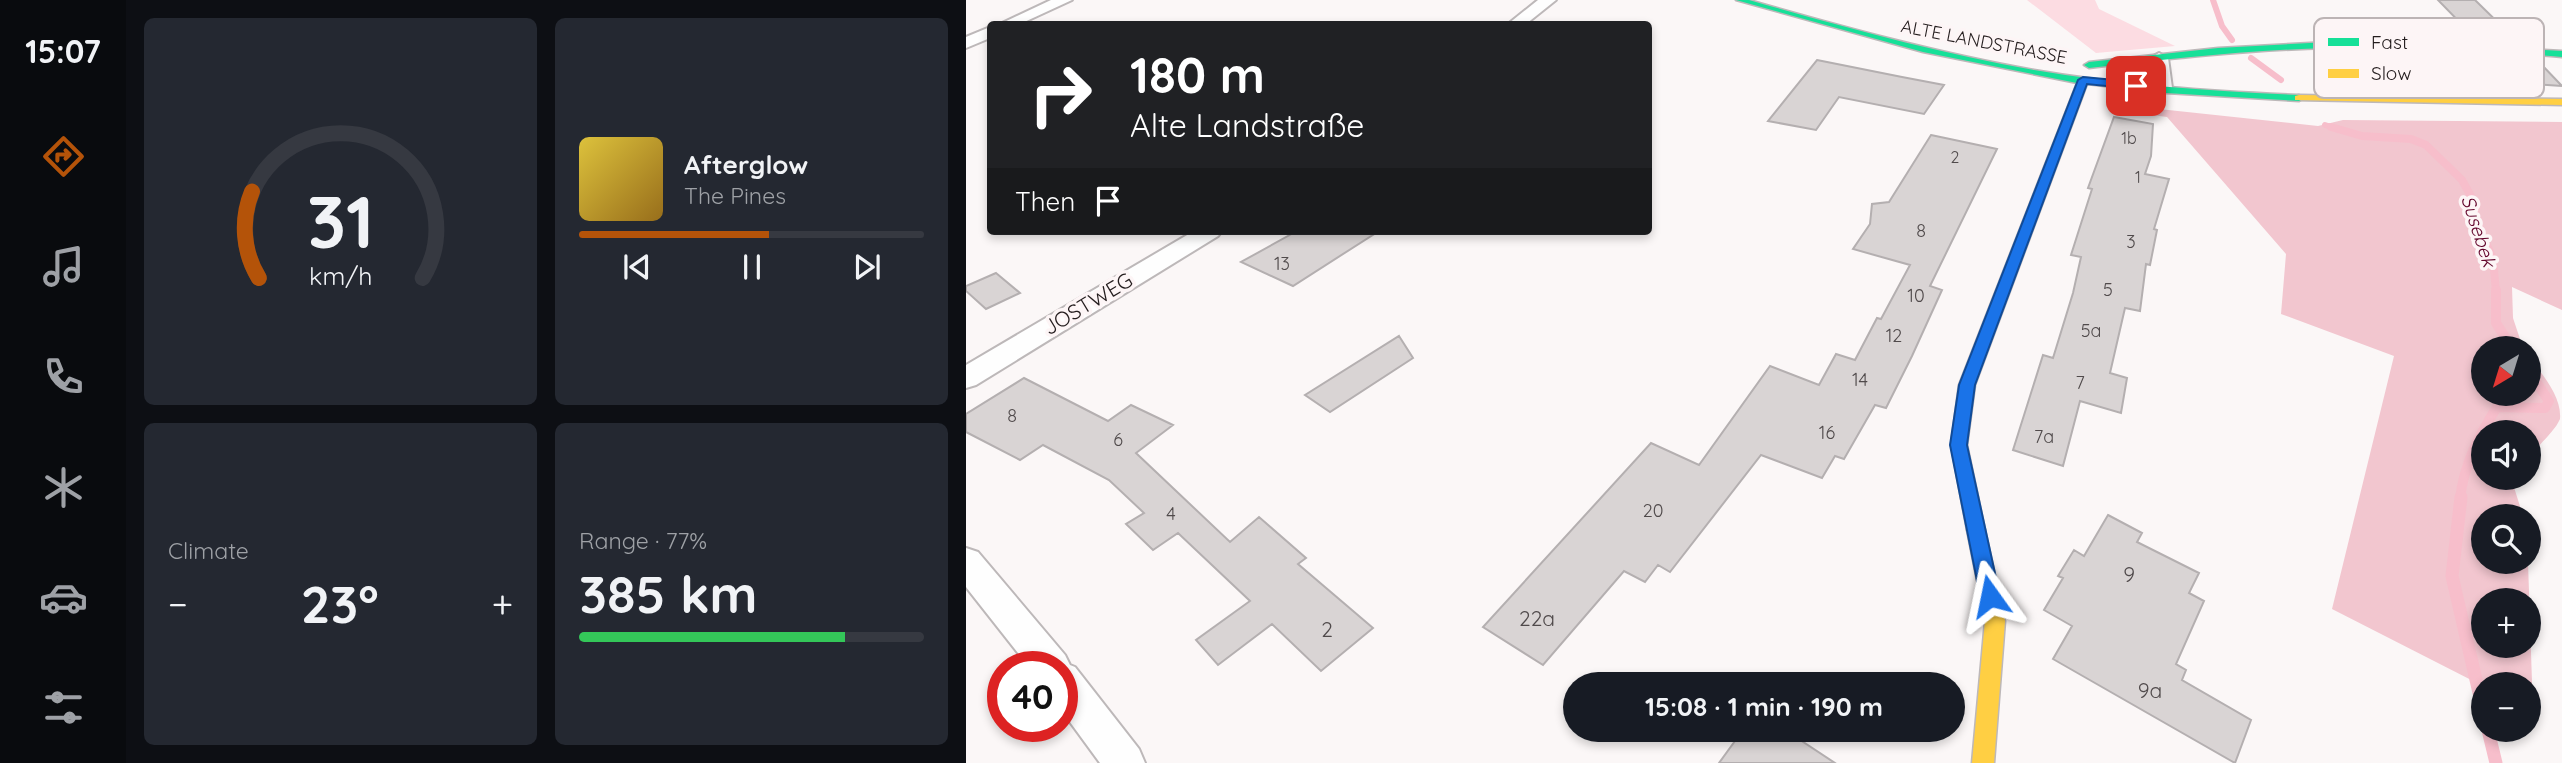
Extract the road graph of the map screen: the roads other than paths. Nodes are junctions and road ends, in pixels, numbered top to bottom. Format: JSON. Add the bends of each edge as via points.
{"nodes":[{"id":1,"x":1064,"y":0,"type":"edge"},
{"id":2,"x":1548,"y":0,"type":"edge"},
{"id":3,"x":1740,"y":0,"type":"edge"},
{"id":4,"x":1015,"y":21,"type":"edge"},
{"id":5,"x":1520,"y":21,"type":"edge"},
{"id":6,"x":987,"y":33,"type":"edge"},
{"id":7,"x":966,"y":43,"type":"edge"},
{"id":8,"x":2314,"y":47,"type":"edge"},
{"id":9,"x":2544,"y":53,"type":"edge"},
{"id":10,"x":2562,"y":54,"type":"edge"},
{"id":11,"x":2160,"y":58,"type":"junction"},
{"id":12,"x":2053,"y":76,"type":"junction"},
{"id":13,"x":2083,"y":80,"type":"junction"},
{"id":14,"x":2163,"y":88,"type":"junction"},
{"id":15,"x":2562,"y":102,"type":"edge"},
{"id":16,"x":1203,"y":235,"type":"edge"},
{"id":17,"x":966,"y":377,"type":"edge"},
{"id":18,"x":966,"y":562,"type":"edge"},
{"id":19,"x":1039,"y":651,"type":"edge"},
{"id":20,"x":1078,"y":701,"type":"edge"},
{"id":21,"x":1125,"y":763,"type":"edge"},
{"id":22,"x":1983,"y":763,"type":"edge"}],
"edges":[{"from":1,"to":4,"type":"street"},
{"from":2,"to":5,"type":"street"},
{"from":3,"to":12,"type":"street","name":"ALTE LANDSTRASSE","via":[[1880,40]]},
{"from":6,"to":7,"type":"street"},
{"from":8,"to":11,"type":"street"},
{"from":9,"to":10,"type":"street"},
{"from":11,"to":12,"type":"street","via":[[2088,65]]},
{"from":11,"to":14,"type":"street"},
{"from":12,"to":13,"type":"street","name":"ALTE LANDSTRASSE"},
{"from":13,"to":14,"type":"street","name":"ALTE LANDSTRASSE"},
{"from":13,"to":22,"type":"street","via":[[1967,385],[1959,445],[1995,621]]},
{"from":14,"to":15,"type":"street","name":"ALTE LANDSTRASSE","via":[[2327,100]]},
{"from":16,"to":17,"type":"street","name":"JOSTWEG"},
{"from":18,"to":19,"type":"street"},
{"from":20,"to":21,"type":"street"}]}
